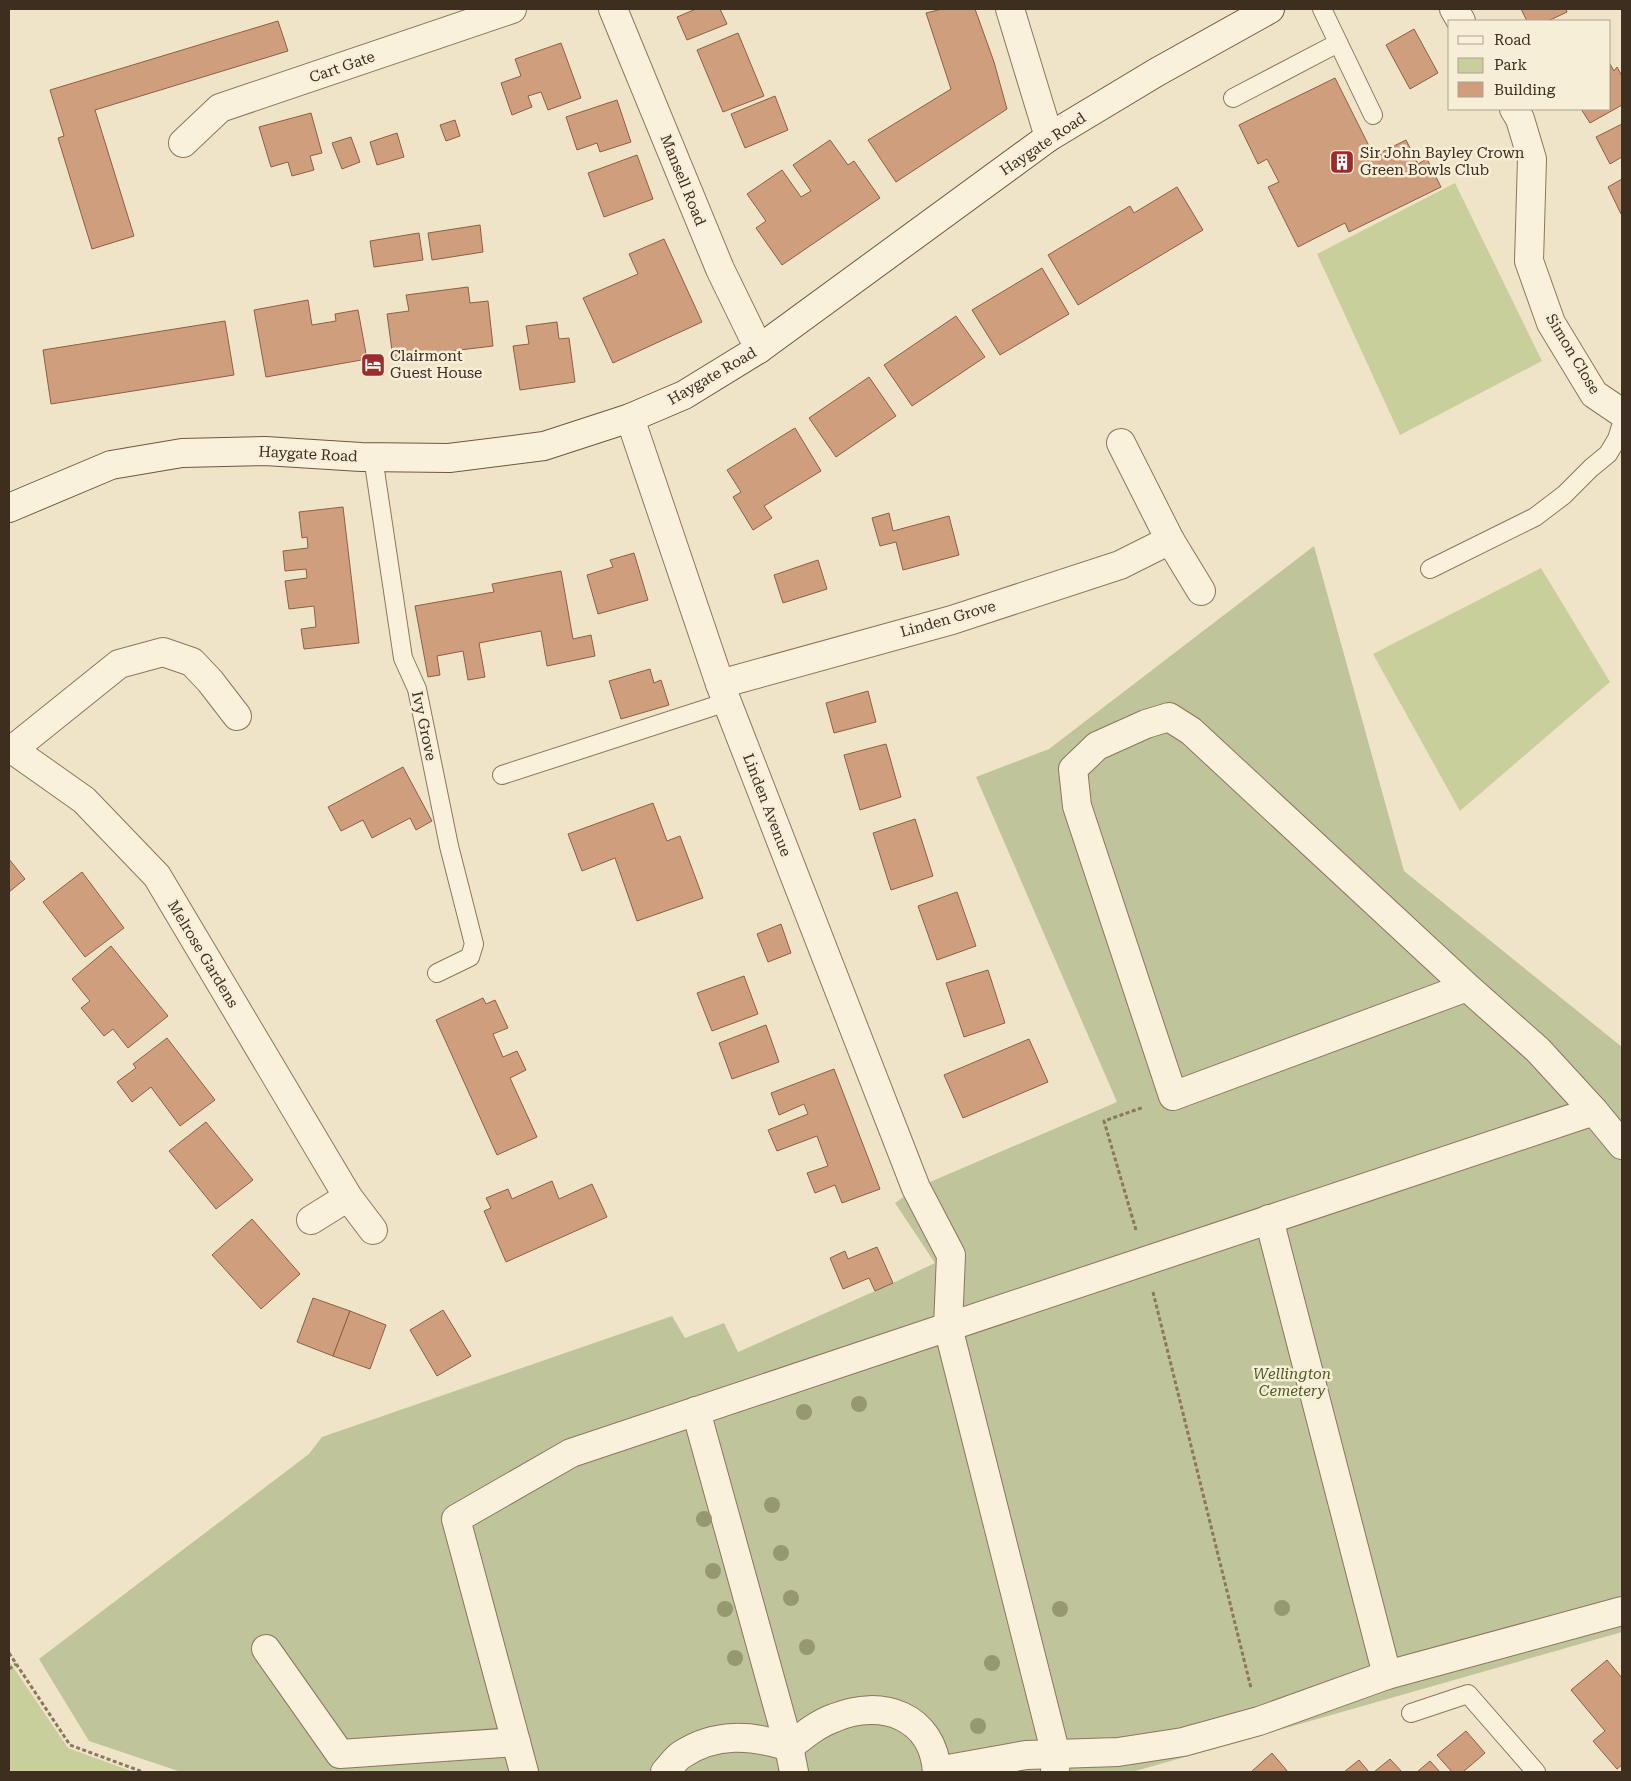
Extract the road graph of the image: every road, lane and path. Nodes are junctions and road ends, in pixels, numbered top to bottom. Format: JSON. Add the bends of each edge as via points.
{"nodes":[{"id":1,"x":512,"y":9,"type":"edge"},
{"id":2,"x":613,"y":9,"type":"edge"},
{"id":3,"x":1010,"y":9,"type":"edge"},
{"id":4,"x":1270,"y":9,"type":"edge"},
{"id":5,"x":1322,"y":9,"type":"edge"},
{"id":6,"x":1454,"y":9,"type":"edge"},
{"id":7,"x":1460,"y":20,"type":"edge"},
{"id":8,"x":1338,"y":43,"type":"junction"},
{"id":9,"x":1233,"y":98,"type":"dead end"},
{"id":10,"x":1515,"y":110,"type":"edge"},
{"id":11,"x":1372,"y":115,"type":"dead end"},
{"id":12,"x":1049,"y":137,"type":"junction"},
{"id":13,"x":183,"y":143,"type":"dead end"},
{"id":14,"x":759,"y":349,"type":"junction"},
{"id":15,"x":1622,"y":413,"type":"edge"},
{"id":16,"x":630,"y":418,"type":"junction"},
{"id":17,"x":1622,"y":423,"type":"edge"},
{"id":18,"x":1121,"y":443,"type":"dead end"},
{"id":19,"x":373,"y":457,"type":"junction"},
{"id":20,"x":9,"y":508,"type":"edge"},
{"id":21,"x":1170,"y":540,"type":"junction"},
{"id":22,"x":1430,"y":569,"type":"dead end"},
{"id":23,"x":1201,"y":591,"type":"dead end"},
{"id":24,"x":724,"y":693,"type":"junction"},
{"id":25,"x":237,"y":716,"type":"dead end"},
{"id":26,"x":11,"y":748,"type":"edge"},
{"id":27,"x":502,"y":775,"type":"dead end"},
{"id":28,"x":437,"y":973,"type":"dead end"},
{"id":29,"x":1467,"y":987,"type":"junction"},
{"id":30,"x":1173,"y":1096,"type":"junction"},
{"id":31,"x":1594,"y":1111,"type":"junction"},
{"id":32,"x":1622,"y":1145,"type":"edge"},
{"id":33,"x":348,"y":1197,"type":"junction"},
{"id":34,"x":1269,"y":1219,"type":"junction"},
{"id":35,"x":311,"y":1220,"type":"dead end"},
{"id":36,"x":372,"y":1230,"type":"dead end"},
{"id":37,"x":1145,"y":1261,"type":"junction"},
{"id":38,"x":948,"y":1327,"type":"junction"},
{"id":39,"x":696,"y":1411,"type":"junction"},
{"id":40,"x":1622,"y":1611,"type":"edge"},
{"id":41,"x":266,"y":1649,"type":"dead end"},
{"id":42,"x":9,"y":1653,"type":"edge"},
{"id":43,"x":16,"y":1664,"type":"junction"},
{"id":44,"x":9,"y":1669,"type":"edge"},
{"id":45,"x":1387,"y":1675,"type":"junction"},
{"id":46,"x":1412,"y":1713,"type":"dead end"},
{"id":47,"x":1259,"y":1720,"type":"junction"},
{"id":48,"x":516,"y":1742,"type":"junction"},
{"id":49,"x":791,"y":1760,"type":"edge"},
{"id":50,"x":1056,"y":1764,"type":"edge"},
{"id":51,"x":937,"y":1771,"type":"edge"},
{"id":52,"x":143,"y":1772,"type":"edge"},
{"id":53,"x":524,"y":1772,"type":"edge"},
{"id":54,"x":665,"y":1772,"type":"edge"},
{"id":55,"x":1536,"y":1772,"type":"edge"}],
"edges":[{"from":1,"to":13,"type":"street","name":"Cart Gate","via":[[220,108]]},
{"from":2,"to":14,"type":"street","name":"Mansell Road","via":[[720,269]]},
{"from":3,"to":12,"type":"street"},
{"from":4,"to":12,"type":"street","name":"Haygate Road"},
{"from":5,"to":8,"type":"lane"},
{"from":6,"to":7,"type":"street"},
{"from":8,"to":9,"type":"lane"},
{"from":8,"to":11,"type":"lane"},
{"from":10,"to":15,"type":"street","name":"Simon Close","via":[[1532,159],[1529,261],[1551,323],[1594,394]]},
{"from":12,"to":14,"type":"street","name":"Haygate Road"},
{"from":14,"to":16,"type":"street","name":"Haygate Road","via":[[684,395]]},
{"from":16,"to":19,"type":"street","name":"Haygate Road","via":[[544,446],[449,458]]},
{"from":16,"to":24,"type":"street","name":"Linden Avenue"},
{"from":17,"to":22,"type":"lane","via":[[1608,454],[1557,501],[1535,517]]},
{"from":18,"to":21,"type":"street"},
{"from":19,"to":20,"type":"street","name":"Haygate Road","via":[[265,451],[182,453],[111,465]]},
{"from":19,"to":28,"type":"lane","name":"Ivy Grove","via":[[403,658],[417,689],[449,846],[474,944],[470,957]]},
{"from":21,"to":23,"type":"street"},
{"from":21,"to":24,"type":"street","name":"Linden Grove","via":[[1120,565]]},
{"from":24,"to":27,"type":"lane"},
{"from":24,"to":38,"type":"street","name":"Linden Avenue","via":[[916,1188],[951,1255]]},
{"from":25,"to":26,"type":"street","name":"Melrose Gardens","via":[[192,662],[163,652],[119,664]]},
{"from":26,"to":33,"type":"street","name":"Melrose Gardens","via":[[84,800],[157,876]]},
{"from":29,"to":30,"type":"street"},
{"from":29,"to":30,"type":"street","via":[[1191,732],[1168,717],[1146,724],[1097,746],[1073,769],[1076,806]]},
{"from":29,"to":31,"type":"street","via":[[1538,1050]]},
{"from":30,"to":37,"type":"path","via":[[1104,1121]]},
{"from":31,"to":32,"type":"street"},
{"from":31,"to":34,"type":"street"},
{"from":33,"to":35,"type":"street"},
{"from":33,"to":36,"type":"street","name":"Melrose Gardens"},
{"from":34,"to":37,"type":"street"},
{"from":34,"to":45,"type":"street"},
{"from":37,"to":38,"type":"street"},
{"from":37,"to":47,"type":"path"},
{"from":38,"to":39,"type":"street"},
{"from":38,"to":50,"type":"street","name":"Linden Avenue"},
{"from":39,"to":48,"type":"street","via":[[571,1453],[456,1519]]},
{"from":39,"to":49,"type":"street"},
{"from":40,"to":45,"type":"street"},
{"from":41,"to":48,"type":"street","via":[[340,1754]]},
{"from":42,"to":43,"type":"path"},
{"from":43,"to":44,"type":"path"},
{"from":43,"to":52,"type":"path","via":[[70,1745]]},
{"from":45,"to":47,"type":"street"},
{"from":46,"to":55,"type":"lane","via":[[1468,1694]]},
{"from":47,"to":50,"type":"street","via":[[1183,1742]]},
{"from":48,"to":53,"type":"street"},
{"from":49,"to":51,"type":"street","via":[[811,1730],[834,1718],[858,1711],[879,1710],[902,1715],[918,1727],[934,1752]]},
{"from":49,"to":54,"type":"street","via":[[765,1739],[739,1737],[711,1741],[680,1755]]},
{"from":50,"to":51,"type":"street","via":[[1026,1755]]}]}
